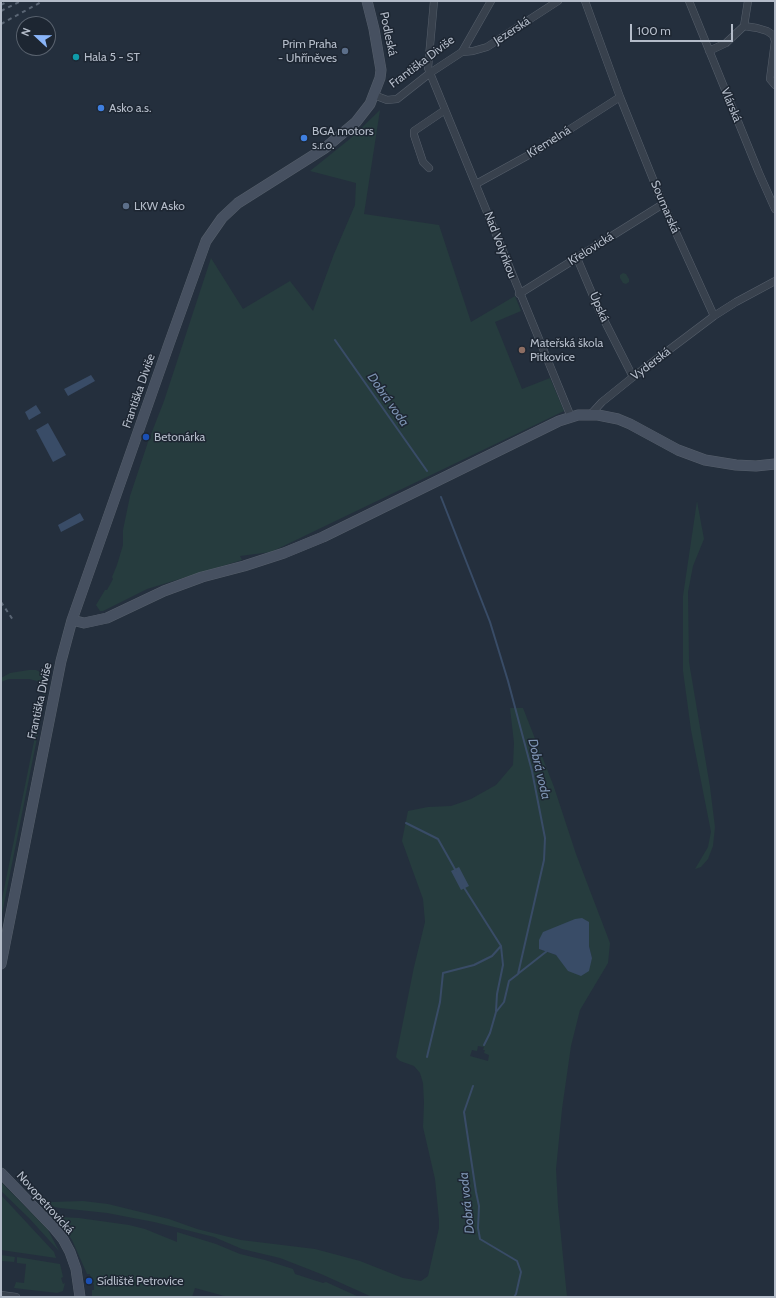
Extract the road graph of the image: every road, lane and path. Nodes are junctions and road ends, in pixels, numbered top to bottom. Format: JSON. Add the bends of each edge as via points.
{"nodes":[{"id":1,"x":367,"y":1,"type":"edge"},
{"id":2,"x":434,"y":1,"type":"edge"},
{"id":3,"x":492,"y":1,"type":"edge"},
{"id":4,"x":558,"y":1,"type":"edge"},
{"id":5,"x":585,"y":1,"type":"edge"},
{"id":6,"x":689,"y":1,"type":"edge"},
{"id":7,"x":748,"y":1,"type":"edge"},
{"id":8,"x":744,"y":26,"type":"junction"},
{"id":9,"x":709,"y":51,"type":"junction"},
{"id":10,"x":462,"y":52,"type":"junction"},
{"id":11,"x":430,"y":74,"type":"junction"},
{"id":12,"x":775,"y":85,"type":"edge"},
{"id":13,"x":374,"y":95,"type":"junction"},
{"id":14,"x":620,"y":97,"type":"junction"},
{"id":15,"x":445,"y":110,"type":"junction"},
{"id":16,"x":429,"y":168,"type":"dead end"},
{"id":17,"x":476,"y":184,"type":"junction"},
{"id":18,"x":663,"y":204,"type":"junction"},
{"id":19,"x":775,"y":209,"type":"edge"},
{"id":20,"x":577,"y":258,"type":"junction"},
{"id":21,"x":775,"y":281,"type":"edge"},
{"id":22,"x":519,"y":294,"type":"junction"},
{"id":23,"x":714,"y":316,"type":"junction"},
{"id":24,"x":633,"y":377,"type":"junction"},
{"id":25,"x":591,"y":414,"type":"junction"},
{"id":26,"x":570,"y":417,"type":"junction"},
{"id":27,"x":775,"y":464,"type":"edge"},
{"id":28,"x":72,"y":620,"type":"junction"},
{"id":29,"x":8,"y":929,"type":"junction"},
{"id":30,"x":1,"y":951,"type":"edge"},
{"id":31,"x":1,"y":964,"type":"edge"},
{"id":32,"x":1,"y":1173,"type":"edge"},
{"id":33,"x":1,"y":1295,"type":"edge"},
{"id":34,"x":16,"y":1297,"type":"edge"},
{"id":35,"x":80,"y":1297,"type":"edge"}],
"edges":[{"from":1,"to":13,"type":"main road","name":"Podleská","via":[[381,70]]},
{"from":2,"to":11,"type":"street","via":[[428,68]]},
{"from":3,"to":10,"type":"street","name":"Františka Diviše"},
{"from":4,"to":10,"type":"street","name":"Jezerská","via":[[487,47]]},
{"from":5,"to":14,"type":"street","name":"Soumarská"},
{"from":6,"to":9,"type":"street","name":"Vlárská"},
{"from":7,"to":8,"type":"street"},
{"from":8,"to":9,"type":"street","via":[[726,43]]},
{"from":8,"to":12,"type":"street","via":[[762,30],[772,35],[775,40],[770,79]]},
{"from":9,"to":19,"type":"street","name":"Vlárská"},
{"from":10,"to":11,"type":"street","name":"Františka Diviše"},
{"from":11,"to":13,"type":"street","name":"Františka Diviše","via":[[397,99],[387,100]]},
{"from":11,"to":15,"type":"street","name":"Nad Volyňkou"},
{"from":13,"to":28,"type":"main road","name":"Františka Diviše","via":[[356,122],[342,135],[309,160],[238,203],[211,233],[169,344]]},
{"from":14,"to":17,"type":"street","name":"Křemelná","via":[[536,151]]},
{"from":14,"to":18,"type":"street","name":"Soumarská"},
{"from":15,"to":16,"type":"street","via":[[414,131],[423,162]]},
{"from":15,"to":17,"type":"street","name":"Nad Volyňkou"},
{"from":17,"to":22,"type":"street","name":"Nad Volyňkou"},
{"from":18,"to":20,"type":"street","name":"Křelovická"},
{"from":18,"to":23,"type":"street","name":"Soumarská"},
{"from":20,"to":22,"type":"street","name":"Křelovická"},
{"from":20,"to":24,"type":"street","name":"Úpská","via":[[599,310]]},
{"from":21,"to":23,"type":"street","name":"Vyderská"},
{"from":22,"to":26,"type":"street","name":"Nad Volyňkou"},
{"from":23,"to":24,"type":"street","name":"Vyderská"},
{"from":24,"to":25,"type":"street","name":"Vyderská"},
{"from":25,"to":26,"type":"main road"},
{"from":25,"to":27,"type":"main road","via":[[611,417],[630,424],[678,450],[705,460],[736,465]]},
{"from":26,"to":28,"type":"main road","via":[[284,554],[202,577],[164,591],[107,618],[84,623]]},
{"from":28,"to":29,"type":"main road","name":"Františka Diviše","via":[[61,661]]},
{"from":29,"to":30,"type":"main road"},
{"from":29,"to":31,"type":"main road"},
{"from":32,"to":35,"type":"main road","name":"Novopetrovická","via":[[63,1239],[76,1269]]},
{"from":33,"to":34,"type":"street"}]}
